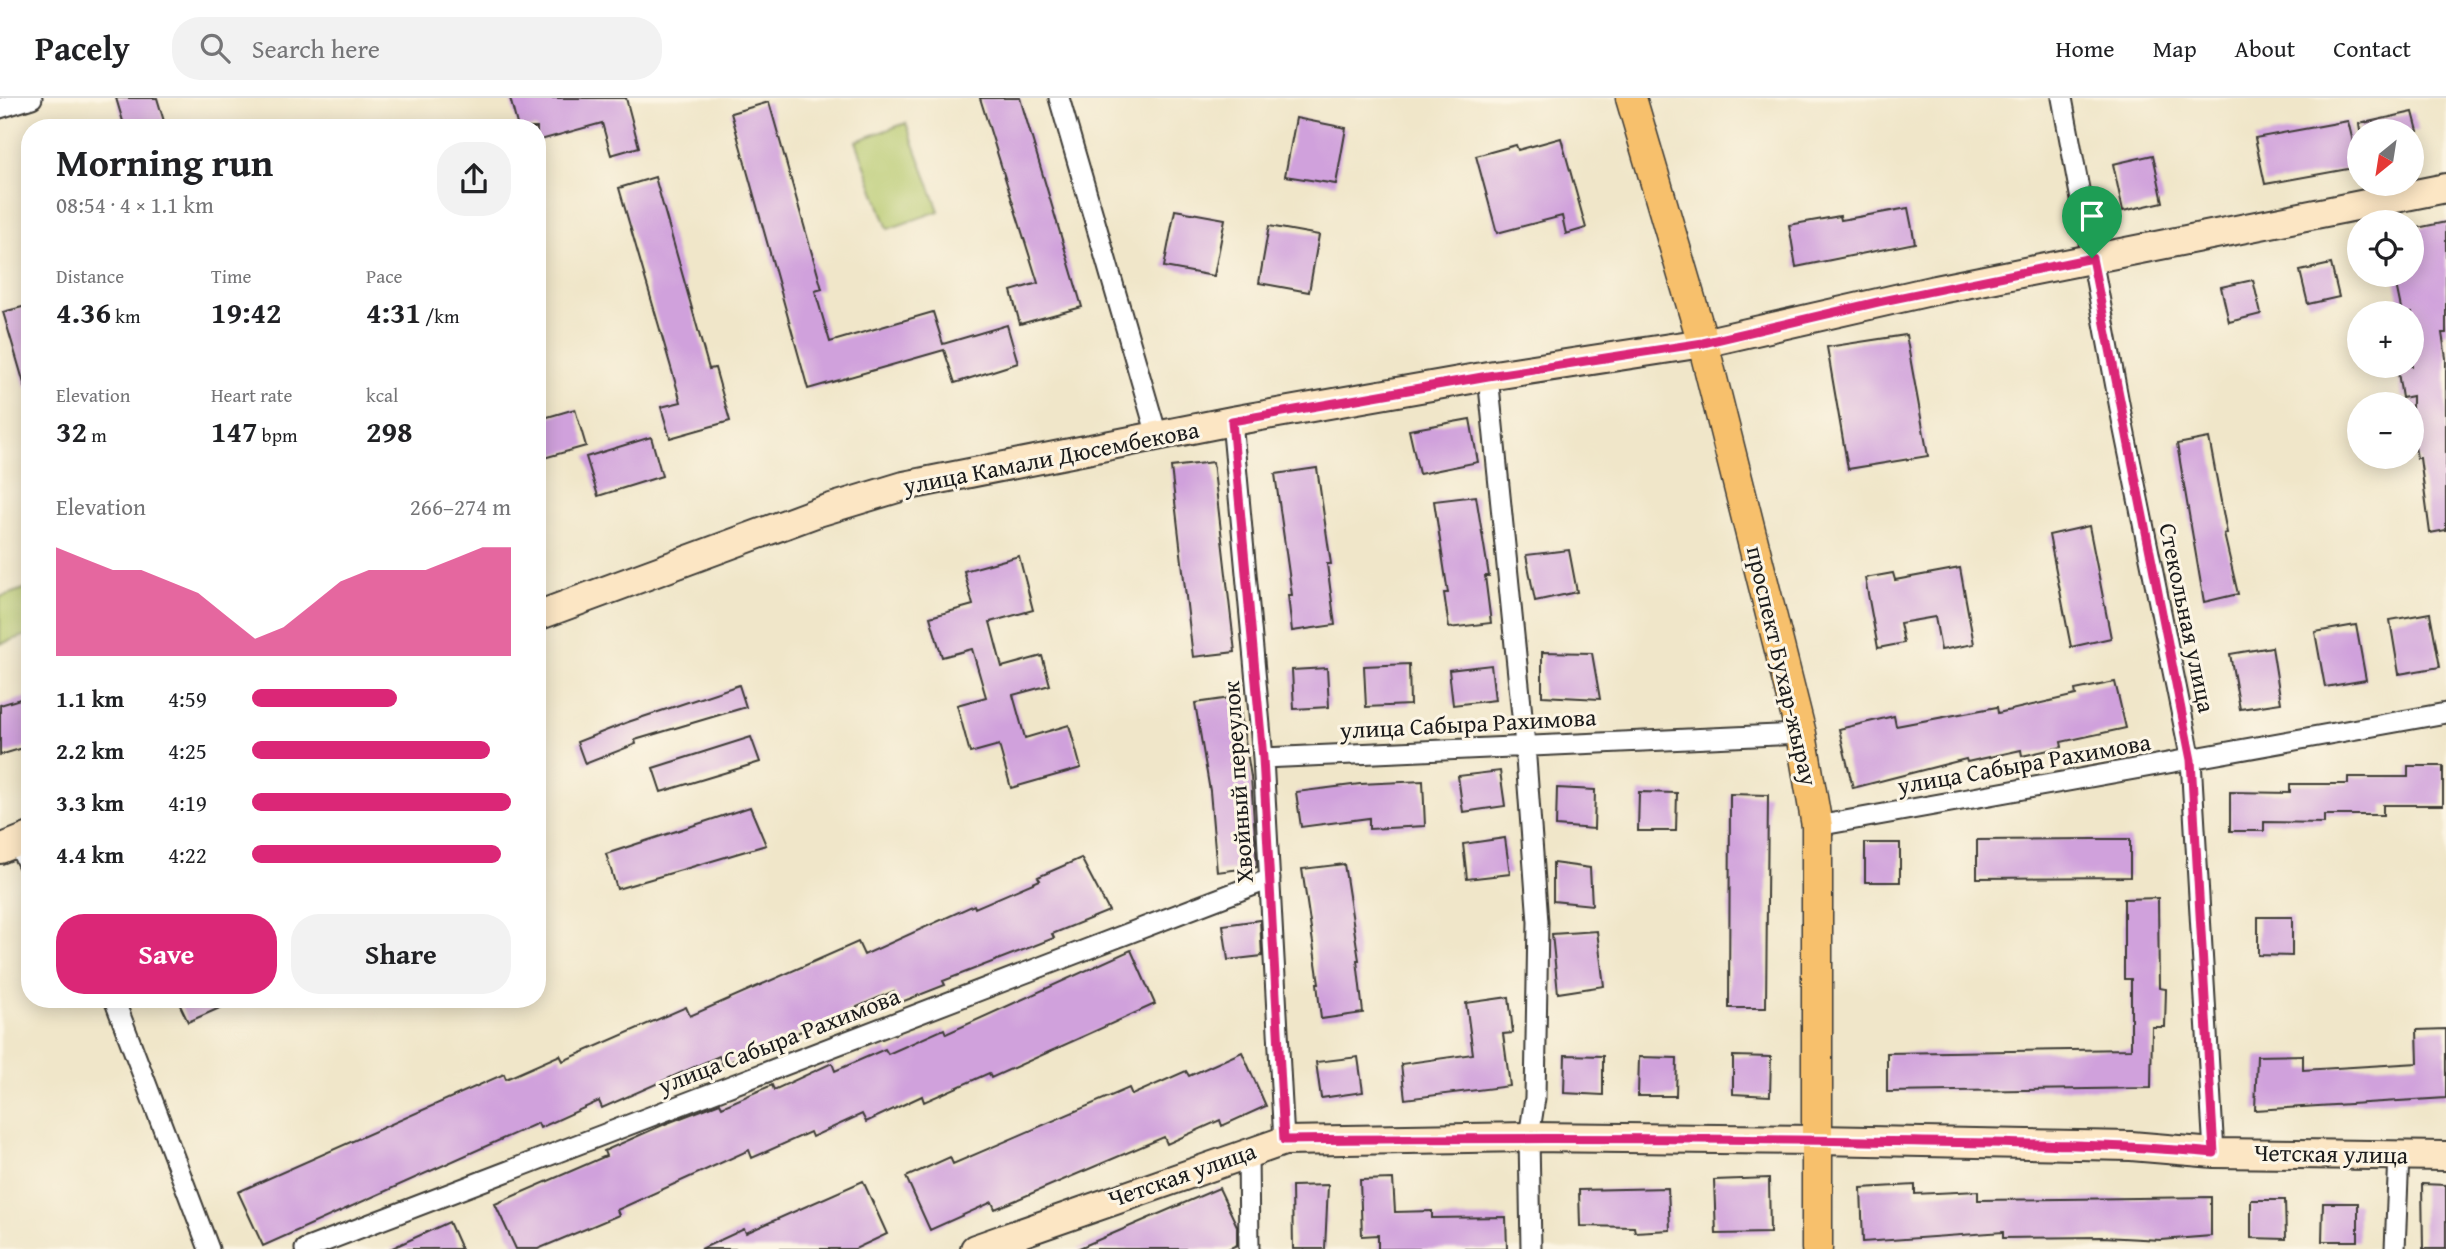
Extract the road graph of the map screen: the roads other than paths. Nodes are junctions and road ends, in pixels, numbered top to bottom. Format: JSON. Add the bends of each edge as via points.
{"nodes":[{"id":1,"x":32,"y":98,"type":"edge"},
{"id":2,"x":1059,"y":98,"type":"edge"},
{"id":3,"x":1631,"y":98,"type":"edge"},
{"id":4,"x":2062,"y":98,"type":"edge"},
{"id":5,"x":0,"y":108,"type":"edge"},
{"id":6,"x":2446,"y":188,"type":"edge"},
{"id":7,"x":2092,"y":258,"type":"junction"},
{"id":8,"x":1703,"y":343,"type":"junction"},
{"id":9,"x":1488,"y":376,"type":"junction"},
{"id":10,"x":1232,"y":421,"type":"junction"},
{"id":11,"x":1157,"y":435,"type":"junction"},
{"id":12,"x":546,"y":613,"type":"edge"},
{"id":13,"x":2446,"y":713,"type":"edge"},
{"id":14,"x":1801,"y":734,"type":"junction"},
{"id":15,"x":1525,"y":745,"type":"junction"},
{"id":16,"x":1263,"y":758,"type":"junction"},
{"id":17,"x":2191,"y":760,"type":"junction"},
{"id":18,"x":1817,"y":826,"type":"junction"},
{"id":19,"x":1270,"y":879,"type":"junction"},
{"id":20,"x":117,"y":1008,"type":"edge"},
{"id":21,"x":1529,"y":1136,"type":"junction"},
{"id":22,"x":1284,"y":1140,"type":"junction"},
{"id":23,"x":1816,"y":1140,"type":"junction"},
{"id":24,"x":1248,"y":1151,"type":"junction"},
{"id":25,"x":2214,"y":1153,"type":"junction"},
{"id":26,"x":2399,"y":1155,"type":"junction"},
{"id":27,"x":2446,"y":1156,"type":"edge"},
{"id":28,"x":209,"y":1249,"type":"edge"},
{"id":29,"x":305,"y":1249,"type":"edge"},
{"id":30,"x":975,"y":1249,"type":"edge"},
{"id":31,"x":1249,"y":1249,"type":"edge"},
{"id":32,"x":1531,"y":1249,"type":"edge"},
{"id":33,"x":1817,"y":1249,"type":"edge"},
{"id":34,"x":2395,"y":1249,"type":"edge"}],
"edges":[{"from":1,"to":5,"type":"street"},
{"from":2,"to":11,"type":"street"},
{"from":3,"to":8,"type":"main road","name":"проспект Бухар-жырау"},
{"from":4,"to":7,"type":"street","name":"Стекольная улица"},
{"from":6,"to":7,"type":"main road","name":"улица Камали Дюсембекова"},
{"from":7,"to":8,"type":"main road","name":"улица Камали Дюсембекова"},
{"from":7,"to":17,"type":"street","name":"Стекольная улица"},
{"from":8,"to":9,"type":"main road","name":"улица Камали Дюсембекова"},
{"from":8,"to":14,"type":"main road","name":"проспект Бухар-жырау"},
{"from":9,"to":10,"type":"main road","name":"улица Камали Дюсембекова"},
{"from":9,"to":15,"type":"street"},
{"from":10,"to":11,"type":"main road","name":"улица Камали Дюсембекова"},
{"from":10,"to":16,"type":"street","name":"Хвойный переулок"},
{"from":11,"to":12,"type":"main road","name":"улица Камали Дюсембекова","via":[[904,486],[805,517]]},
{"from":13,"to":17,"type":"street","name":"улица Сабыра Рахимова"},
{"from":14,"to":15,"type":"street","name":"улица Сабыра Рахимова"},
{"from":14,"to":18,"type":"main road","name":"проспект Бухар-жырау"},
{"from":15,"to":16,"type":"street","name":"улица Сабыра Рахимова"},
{"from":15,"to":21,"type":"street","via":[[1538,922],[1535,1098]]},
{"from":16,"to":19,"type":"street","name":"Хвойный переулок"},
{"from":17,"to":18,"type":"street","name":"улица Сабыра Рахимова"},
{"from":17,"to":25,"type":"street","name":"Стекольная улица"},
{"from":18,"to":23,"type":"main road","name":"проспект Бухар-жырау"},
{"from":19,"to":22,"type":"street","name":"Хвойный переулок"},
{"from":19,"to":29,"type":"street","name":"улица Сабыра Рахимова"},
{"from":20,"to":28,"type":"street"},
{"from":21,"to":22,"type":"main road","name":"Четская улица"},
{"from":21,"to":23,"type":"main road","name":"Четская улица"},
{"from":21,"to":32,"type":"street"},
{"from":22,"to":24,"type":"main road","name":"Четская улица"},
{"from":23,"to":25,"type":"main road","name":"Четская улица","via":[[2131,1146]]},
{"from":23,"to":33,"type":"main road","name":"проспект Бухар-жырау"},
{"from":24,"to":30,"type":"main road","name":"Четская улица"},
{"from":24,"to":31,"type":"street"},
{"from":25,"to":26,"type":"main road","name":"Четская улица"},
{"from":26,"to":27,"type":"main road","name":"Четская улица"},
{"from":26,"to":34,"type":"street"}]}
